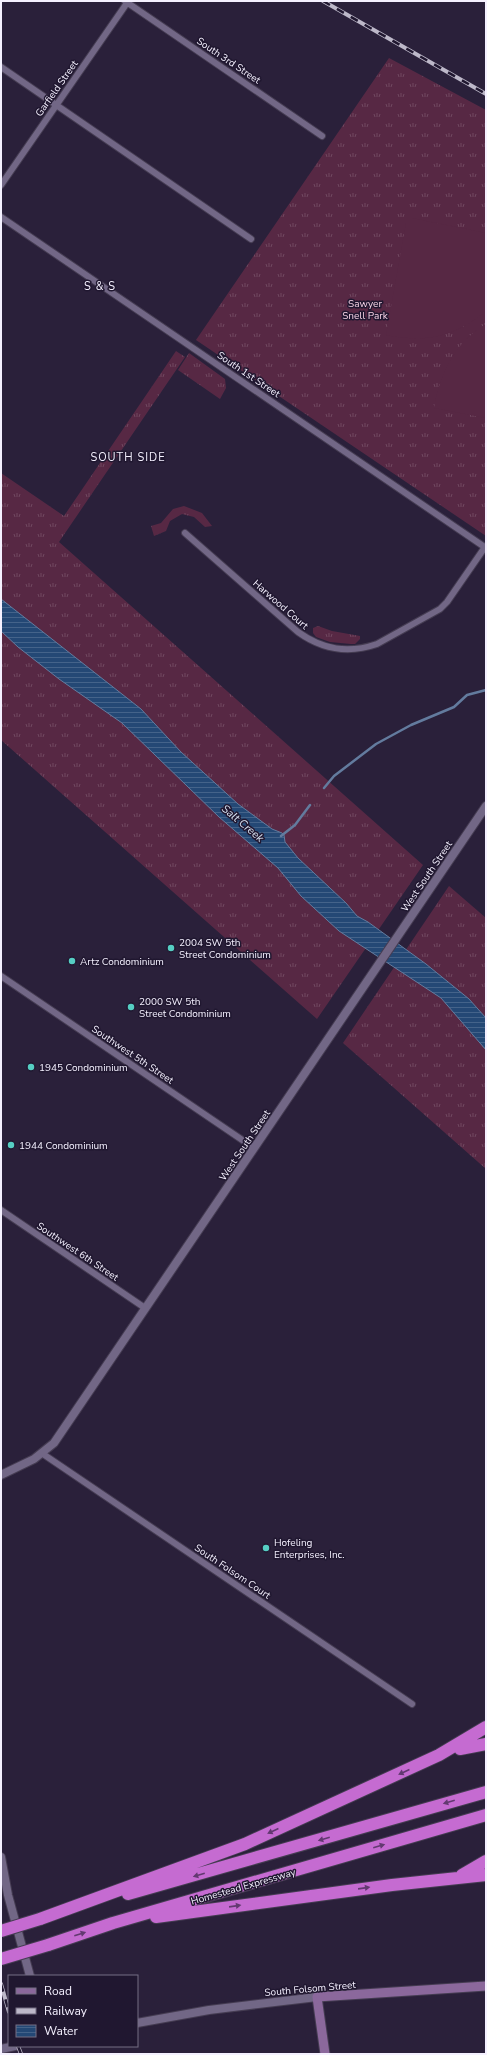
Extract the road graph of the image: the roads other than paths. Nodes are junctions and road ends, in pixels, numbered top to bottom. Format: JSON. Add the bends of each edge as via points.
{"nodes":[{"id":1,"x":126,"y":2,"type":"edge"},
{"id":2,"x":1,"y":67,"type":"edge"},
{"id":3,"x":57,"y":104,"type":"junction"},
{"id":4,"x":322,"y":136,"type":"dead end"},
{"id":5,"x":1,"y":185,"type":"edge"},
{"id":6,"x":1,"y":217,"type":"edge"},
{"id":7,"x":251,"y":239,"type":"dead end"},
{"id":8,"x":185,"y":532,"type":"dead end"},
{"id":9,"x":485,"y":548,"type":"edge"},
{"id":10,"x":486,"y":806,"type":"edge"},
{"id":11,"x":1,"y":976,"type":"edge"},
{"id":12,"x":254,"y":1148,"type":"junction"},
{"id":13,"x":1,"y":1210,"type":"edge"},
{"id":14,"x":145,"y":1308,"type":"junction"},
{"id":15,"x":43,"y":1454,"type":"junction"},
{"id":16,"x":1,"y":1475,"type":"edge"},
{"id":17,"x":412,"y":1704,"type":"dead end"},
{"id":18,"x":486,"y":1727,"type":"edge"},
{"id":19,"x":486,"y":1744,"type":"edge"},
{"id":20,"x":439,"y":1755,"type":"junction"},
{"id":21,"x":486,"y":1792,"type":"edge"},
{"id":22,"x":486,"y":1815,"type":"edge"},
{"id":23,"x":1,"y":1857,"type":"edge"},
{"id":24,"x":486,"y":1861,"type":"edge"},
{"id":25,"x":486,"y":1874,"type":"edge"},
{"id":26,"x":451,"y":1878,"type":"junction"},
{"id":27,"x":40,"y":1919,"type":"junction"},
{"id":28,"x":113,"y":1923,"type":"junction"},
{"id":29,"x":1,"y":1930,"type":"edge"},
{"id":30,"x":1,"y":1959,"type":"edge"},
{"id":31,"x":30,"y":1975,"type":"edge"},
{"id":32,"x":486,"y":1986,"type":"edge"},
{"id":33,"x":317,"y":1997,"type":"junction"},
{"id":34,"x":138,"y":2024,"type":"edge"},
{"id":35,"x":325,"y":2054,"type":"edge"}],
"edges":[{"from":1,"to":3,"type":"street","name":"Garfield Street"},
{"from":1,"to":4,"type":"street","name":"South 3rd Street"},
{"from":2,"to":3,"type":"street"},
{"from":3,"to":5,"type":"street","name":"Garfield Street"},
{"from":3,"to":7,"type":"street"},
{"from":6,"to":9,"type":"street","name":"South 1st Street"},
{"from":8,"to":9,"type":"street","name":"Harwood Court","via":[[298,632],[317,644],[344,650],[377,644],[440,609]]},
{"from":10,"to":12,"type":"street","name":"West South Street"},
{"from":11,"to":12,"type":"street","name":"Southwest 5th Street"},
{"from":12,"to":14,"type":"street","name":"West South Street"},
{"from":13,"to":14,"type":"street","name":"Southwest 6th Street"},
{"from":14,"to":15,"type":"street","name":"West South Street","via":[[54,1443]]},
{"from":15,"to":16,"type":"street","name":"West South Street"},
{"from":15,"to":17,"type":"street","name":"South Folsom Court"},
{"from":18,"to":20,"type":"highway"},
{"from":19,"to":20,"type":"highway"},
{"from":20,"to":27,"type":"highway","one_way":true,"via":[[245,1844]]},
{"from":21,"to":27,"type":"highway","one_way":true},
{"from":28,"to":22,"type":"highway","name":"Homestead Expressway","one_way":true},
{"from":23,"to":31,"type":"street","via":[[8,1895]]},
{"from":24,"to":26,"type":"highway","via":[[464,1874]]},
{"from":25,"to":26,"type":"highway"},
{"from":28,"to":26,"type":"highway","one_way":true},
{"from":27,"to":29,"type":"highway","bridge":true},
{"from":30,"to":28,"type":"highway","name":"Homestead Expressway","one_way":true,"bridge":true},
{"from":32,"to":33,"type":"main road","name":"South Folsom Street"},
{"from":33,"to":34,"type":"street","name":"South Folsom Street","via":[[209,2010]]},
{"from":33,"to":35,"type":"main road"}]}
